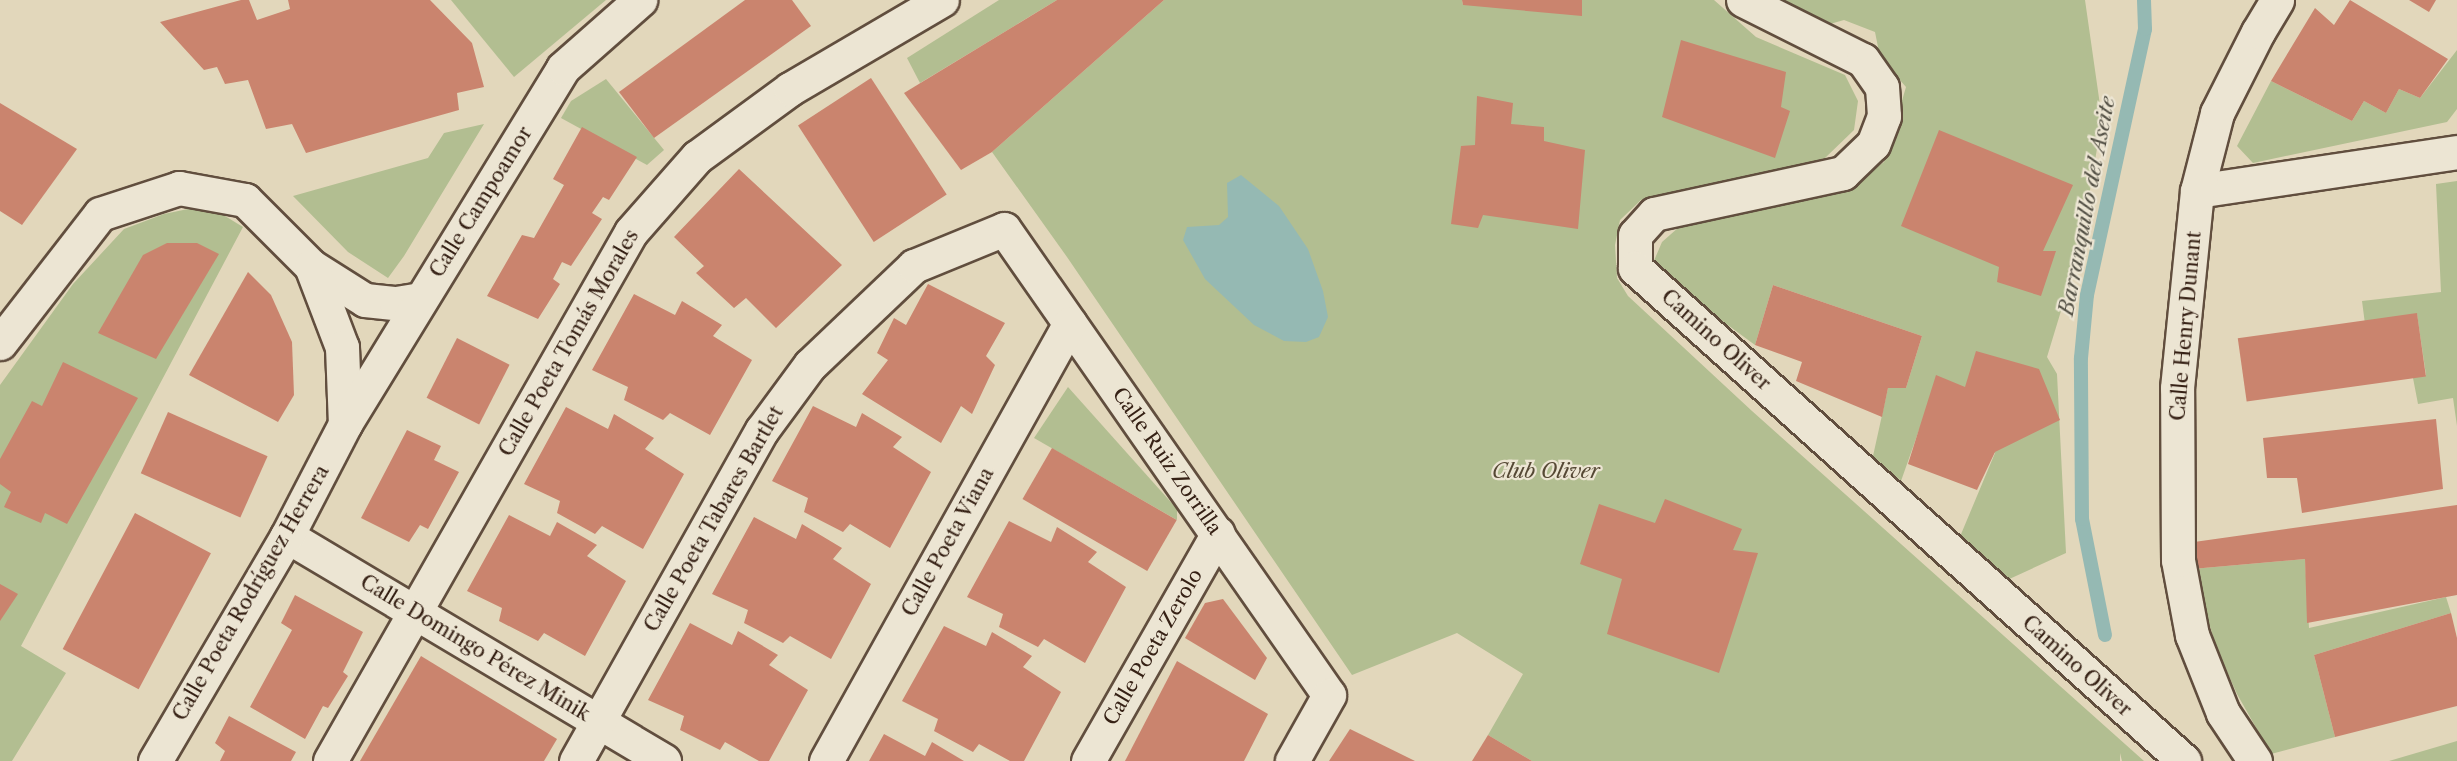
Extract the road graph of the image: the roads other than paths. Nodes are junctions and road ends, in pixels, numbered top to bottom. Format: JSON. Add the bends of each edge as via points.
{"nodes":[{"id":1,"x":640,"y":0,"type":"edge"},
{"id":2,"x":942,"y":0,"type":"edge"},
{"id":3,"x":1743,"y":0,"type":"edge"},
{"id":4,"x":2277,"y":0,"type":"edge"},
{"id":5,"x":2457,"y":152,"type":"edge"},
{"id":6,"x":2197,"y":191,"type":"junction"},
{"id":7,"x":1004,"y":229,"type":"joint"},
{"id":8,"x":311,"y":266,"type":"junction"},
{"id":9,"x":421,"y":299,"type":"junction"},
{"id":10,"x":1070,"y":323,"type":"junction"},
{"id":11,"x":0,"y":343,"type":"edge"},
{"id":12,"x":345,"y":424,"type":"junction"},
{"id":13,"x":1218,"y":533,"type":"junction"},
{"id":14,"x":286,"y":536,"type":"junction"},
{"id":15,"x":414,"y":611,"type":"junction"},
{"id":16,"x":598,"y":722,"type":"junction"},
{"id":17,"x":155,"y":761,"type":"edge"},
{"id":18,"x":330,"y":761,"type":"edge"},
{"id":19,"x":576,"y":761,"type":"edge"},
{"id":20,"x":664,"y":761,"type":"edge"},
{"id":21,"x":826,"y":761,"type":"edge"},
{"id":22,"x":1088,"y":761,"type":"edge"},
{"id":23,"x":1292,"y":761,"type":"edge"},
{"id":24,"x":2184,"y":761,"type":"edge"},
{"id":25,"x":2255,"y":761,"type":"edge"}],
"edges":[{"from":1,"to":9,"type":"street","name":"Calle Campoamor","via":[[563,68]]},
{"from":2,"to":15,"type":"street","name":"Calle Poeta Tomás Morales","via":[[790,89],[696,157],[631,232]]},
{"from":3,"to":24,"type":"street","name":"Camino Oliver","via":[[1863,60],[1882,87],[1884,116],[1873,144],[1843,173],[1654,214],[1635,235],[1635,268]]},
{"from":4,"to":6,"type":"street","name":"Calle Henry Dunant","via":[[2217,113]]},
{"from":5,"to":6,"type":"street"},
{"from":6,"to":25,"type":"street","name":"Calle Henry Dunant","via":[[2177,388],[2178,560],[2192,634],[2223,713]]},
{"from":7,"to":10,"type":"street","name":"Calle Ruiz Zorrilla"},
{"from":7,"to":16,"type":"street","name":"Calle Poeta Tabares Bartlet","via":[[914,267],[810,365],[762,430]]},
{"from":8,"to":9,"type":"street","via":[[365,300],[396,303]]},
{"from":8,"to":11,"type":"street","via":[[245,200],[179,188],[100,214]]},
{"from":8,"to":12,"type":"street","via":[[342,347]]},
{"from":9,"to":12,"type":"street","name":"Calle Campoamor"},
{"from":10,"to":13,"type":"street","name":"Calle Ruiz Zorrilla"},
{"from":10,"to":21,"type":"street","name":"Calle Poeta Viana"},
{"from":12,"to":14,"type":"street","name":"Calle Poeta Rodríguez Herrera"},
{"from":13,"to":22,"type":"street","name":"Calle Poeta Zerolo"},
{"from":13,"to":23,"type":"street","name":"Calle Ruiz Zorrilla","via":[[1329,695]]},
{"from":14,"to":15,"type":"street","name":"Calle Domingo Pérez Minik"},
{"from":14,"to":17,"type":"street","name":"Calle Poeta Rodríguez Herrera"},
{"from":15,"to":16,"type":"street","name":"Calle Domingo Pérez Minik"},
{"from":15,"to":18,"type":"street","name":"Calle Poeta Tomás Morales"},
{"from":16,"to":19,"type":"street","name":"Calle Poeta Tabares Bartlet"},
{"from":16,"to":20,"type":"street","name":"Calle Domingo Pérez Minik"}]}
